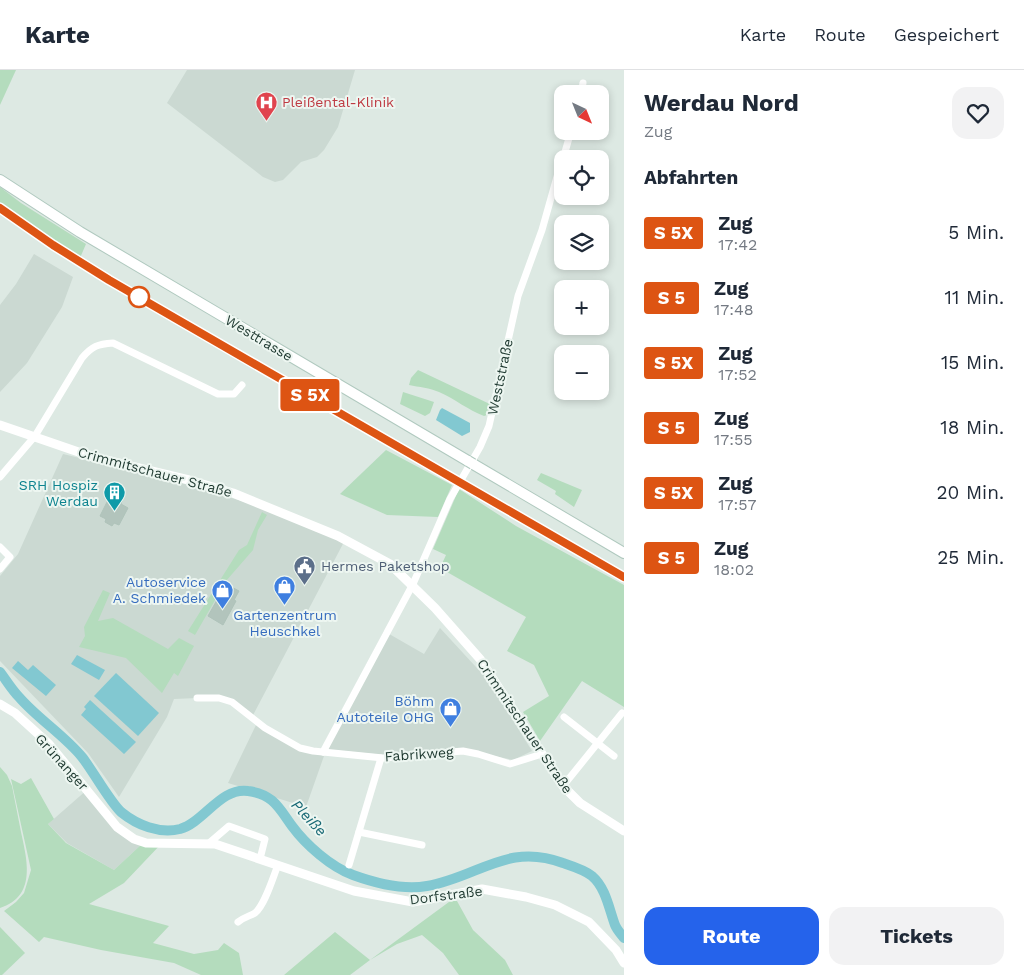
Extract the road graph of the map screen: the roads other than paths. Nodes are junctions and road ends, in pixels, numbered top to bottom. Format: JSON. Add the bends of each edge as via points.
{"nodes":[{"id":1,"x":0,"y":180,"type":"edge"},
{"id":2,"x":554,"y":189,"type":"edge"},
{"id":3,"x":242,"y":385,"type":"dead end"},
{"id":4,"x":0,"y":425,"type":"edge"},
{"id":5,"x":35,"y":436,"type":"junction"},
{"id":6,"x":0,"y":477,"type":"edge"},
{"id":7,"x":0,"y":546,"type":"edge"},
{"id":8,"x":624,"y":553,"type":"edge"},
{"id":9,"x":0,"y":569,"type":"edge"},
{"id":10,"x":413,"y":584,"type":"junction"},
{"id":11,"x":196,"y":698,"type":"dead end"},
{"id":12,"x":0,"y":704,"type":"edge"},
{"id":13,"x":622,"y":713,"type":"dead end"},
{"id":14,"x":564,"y":717,"type":"dead end"},
{"id":15,"x":597,"y":744,"type":"junction"},
{"id":16,"x":323,"y":752,"type":"junction"},
{"id":17,"x":542,"y":754,"type":"junction"},
{"id":18,"x":614,"y":756,"type":"dead end"},
{"id":19,"x":381,"y":758,"type":"junction"},
{"id":20,"x":562,"y":786,"type":"junction"},
{"id":21,"x":117,"y":827,"type":"joint"},
{"id":22,"x":624,"y":831,"type":"edge"},
{"id":23,"x":359,"y":832,"type":"junction"},
{"id":24,"x":208,"y":844,"type":"junction"},
{"id":25,"x":422,"y":845,"type":"dead end"},
{"id":26,"x":260,"y":859,"type":"junction"},
{"id":27,"x":278,"y":865,"type":"junction"},
{"id":28,"x":349,"y":865,"type":"dead end"},
{"id":29,"x":238,"y":922,"type":"dead end"},
{"id":30,"x":624,"y":964,"type":"edge"}],
"edges":[{"from":1,"to":8,"type":"main road","name":"Westtrasse","via":[[138,267]]},
{"from":2,"to":10,"type":"street","name":"Weststraße","via":[[516,305],[489,426],[450,499]]},
{"from":3,"to":5,"type":"street","via":[[234,394],[218,394],[113,343],[98,344],[82,358]]},
{"from":4,"to":5,"type":"street","name":"Crimmitschauer Straße"},
{"from":5,"to":6,"type":"street"},
{"from":5,"to":10,"type":"street","name":"Crimmitschauer Straße","via":[[93,457],[224,490],[286,513],[390,564]]},
{"from":7,"to":9,"type":"street","via":[[10,557]]},
{"from":10,"to":16,"type":"street"},
{"from":10,"to":17,"type":"street","name":"Crimmitschauer Straße","via":[[480,659]]},
{"from":11,"to":16,"type":"street","name":"Fabrikweg","via":[[232,702],[265,728],[300,748]]},
{"from":12,"to":21,"type":"street","name":"Grünanger","via":[[15,713],[49,744]]},
{"from":13,"to":15,"type":"street"},
{"from":14,"to":15,"type":"street"},
{"from":15,"to":18,"type":"street"},
{"from":15,"to":20,"type":"street"},
{"from":16,"to":19,"type":"street","name":"Fabrikweg"},
{"from":17,"to":19,"type":"street","name":"Fabrikweg","via":[[510,764],[463,752]]},
{"from":17,"to":20,"type":"street","name":"Crimmitschauer Straße"},
{"from":19,"to":23,"type":"street"},
{"from":20,"to":22,"type":"street","name":"Crimmitschauer Straße","via":[[580,803]]},
{"from":21,"to":24,"type":"street","name":"Dorfstraße","via":[[143,843]]},
{"from":23,"to":25,"type":"street"},
{"from":23,"to":28,"type":"street"},
{"from":24,"to":26,"type":"street","name":"Dorfstraße"},
{"from":24,"to":26,"type":"street","via":[[233,826],[265,839]]},
{"from":26,"to":27,"type":"street","name":"Dorfstraße"},
{"from":27,"to":29,"type":"street","via":[[261,906],[254,914],[246,915]]},
{"from":27,"to":30,"type":"street","name":"Dorfstraße","via":[[354,891],[413,902],[482,889],[526,896],[555,905],[589,922],[616,950]]}]}
